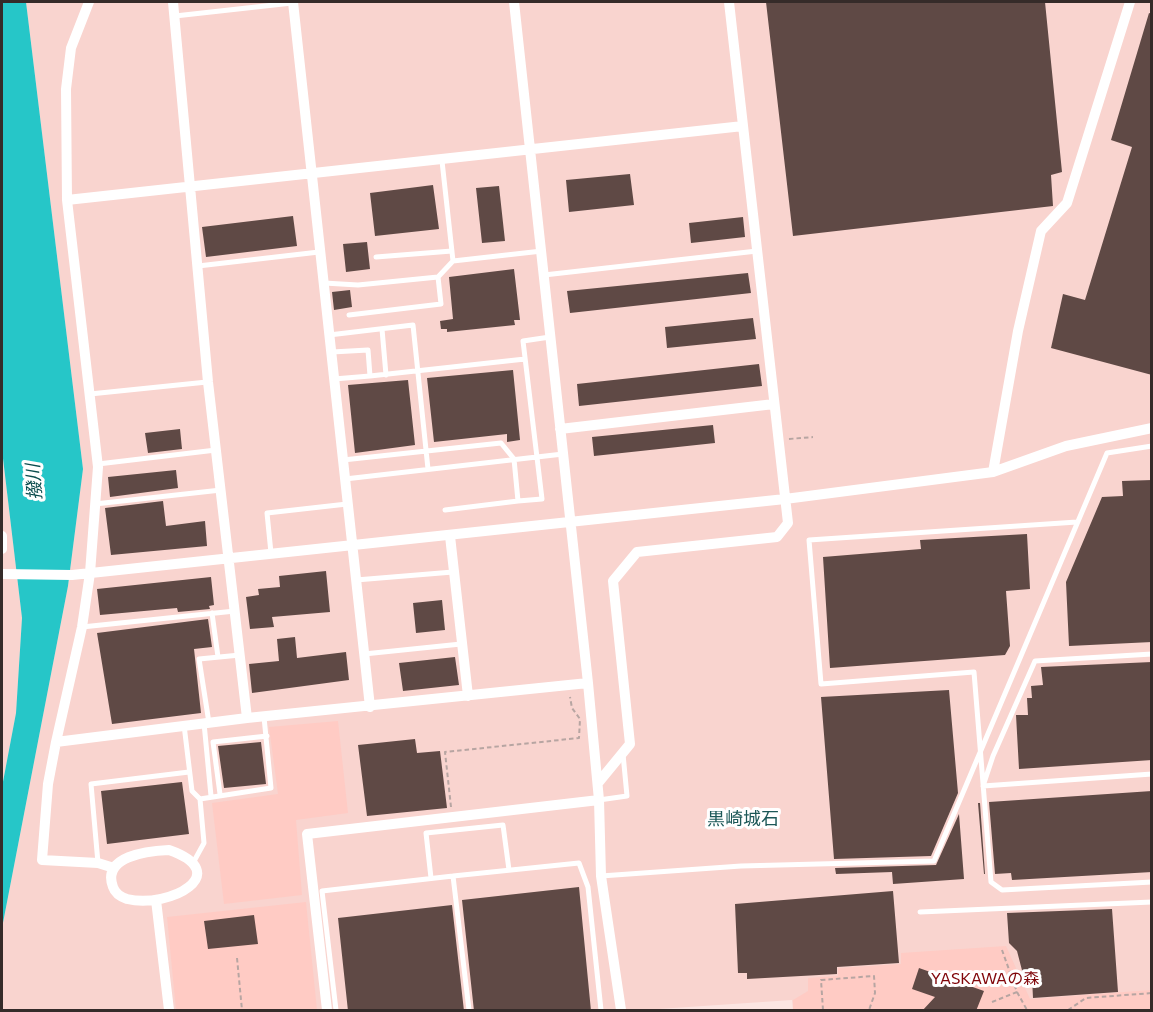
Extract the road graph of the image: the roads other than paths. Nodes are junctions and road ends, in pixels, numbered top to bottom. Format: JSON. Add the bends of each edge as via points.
{"nodes":[{"id":1,"x":89,"y":2,"type":"edge"},
{"id":2,"x":173,"y":2,"type":"edge"},
{"id":3,"x":293,"y":2,"type":"edge"},
{"id":4,"x":514,"y":2,"type":"edge"},
{"id":5,"x":729,"y":2,"type":"edge"},
{"id":6,"x":1130,"y":2,"type":"edge"},
{"id":7,"x":175,"y":16,"type":"junction"},
{"id":8,"x":743,"y":126,"type":"junction"},
{"id":9,"x":529,"y":150,"type":"junction"},
{"id":10,"x":442,"y":161,"type":"junction"},
{"id":11,"x":310,"y":175,"type":"junction"},
{"id":12,"x":192,"y":188,"type":"junction"},
{"id":13,"x":67,"y":200,"type":"junction"},
{"id":14,"x":452,"y":251,"type":"junction"},
{"id":15,"x":542,"y":251,"type":"junction"},
{"id":16,"x":757,"y":251,"type":"junction"},
{"id":17,"x":319,"y":252,"type":"junction"},
{"id":18,"x":376,"y":258,"type":"dead end"},
{"id":19,"x":453,"y":261,"type":"junction"},
{"id":20,"x":198,"y":266,"type":"junction"},
{"id":21,"x":544,"y":275,"type":"junction"},
{"id":22,"x":438,"y":276,"type":"junction"},
{"id":23,"x":322,"y":282,"type":"junction"},
{"id":24,"x":349,"y":315,"type":"dead end"},
{"id":25,"x":382,"y":329,"type":"junction"},
{"id":26,"x":329,"y":335,"type":"junction"},
{"id":27,"x":550,"y":337,"type":"junction"},
{"id":28,"x":331,"y":352,"type":"junction"},
{"id":29,"x":525,"y":359,"type":"junction"},
{"id":30,"x":418,"y":372,"type":"junction"},
{"id":31,"x":386,"y":375,"type":"junction"},
{"id":32,"x":370,"y":376,"type":"junction"},
{"id":33,"x":334,"y":379,"type":"junction"},
{"id":34,"x":208,"y":382,"type":"junction"},
{"id":35,"x":90,"y":394,"type":"junction"},
{"id":36,"x":774,"y":404,"type":"junction"},
{"id":37,"x":1152,"y":428,"type":"edge"},
{"id":38,"x":560,"y":429,"type":"junction"},
{"id":39,"x":1152,"y":446,"type":"edge"},
{"id":40,"x":216,"y":450,"type":"junction"},
{"id":41,"x":426,"y":450,"type":"junction"},
{"id":42,"x":563,"y":454,"type":"junction"},
{"id":43,"x":537,"y":457,"type":"junction"},
{"id":44,"x":514,"y":459,"type":"junction"},
{"id":45,"x":343,"y":460,"type":"junction"},
{"id":46,"x":98,"y":464,"type":"junction"},
{"id":47,"x":428,"y":468,"type":"junction"},
{"id":48,"x":993,"y":472,"type":"junction"},
{"id":49,"x":345,"y":479,"type":"junction"},
{"id":50,"x":221,"y":490,"type":"junction"},
{"id":51,"x":785,"y":499,"type":"junction"},
{"id":52,"x":518,"y":501,"type":"junction"},
{"id":53,"x":95,"y":504,"type":"junction"},
{"id":54,"x":347,"y":504,"type":"junction"},
{"id":55,"x":445,"y":510,"type":"dead end"},
{"id":56,"x":570,"y":522,"type":"junction"},
{"id":57,"x":1077,"y":522,"type":"junction"},
{"id":58,"x":2,"y":536,"type":"edge"},
{"id":59,"x":450,"y":536,"type":"junction"},
{"id":60,"x":351,"y":546,"type":"junction"},
{"id":61,"x":2,"y":549,"type":"edge"},
{"id":62,"x":272,"y":554,"type":"junction"},
{"id":63,"x":229,"y":559,"type":"junction"},
{"id":64,"x":453,"y":572,"type":"junction"},
{"id":65,"x":90,"y":573,"type":"junction"},
{"id":66,"x":2,"y":574,"type":"edge"},
{"id":67,"x":356,"y":580,"type":"junction"},
{"id":68,"x":235,"y":611,"type":"junction"},
{"id":69,"x":212,"y":613,"type":"junction"},
{"id":70,"x":82,"y":627,"type":"junction"},
{"id":71,"x":461,"y":644,"type":"junction"},
{"id":72,"x":364,"y":654,"type":"junction"},
{"id":73,"x":1152,"y":654,"type":"edge"},
{"id":74,"x":240,"y":655,"type":"junction"},
{"id":75,"x":218,"y":657,"type":"junction"},
{"id":76,"x":588,"y":683,"type":"junction"},
{"id":77,"x":468,"y":696,"type":"junction"},
{"id":78,"x":370,"y":707,"type":"junction"},
{"id":79,"x":264,"y":717,"type":"junction"},
{"id":80,"x":247,"y":718,"type":"junction"},
{"id":81,"x":206,"y":723,"type":"junction"},
{"id":82,"x":184,"y":725,"type":"junction"},
{"id":83,"x":267,"y":736,"type":"junction"},
{"id":84,"x":56,"y":742,"type":"junction"},
{"id":85,"x":980,"y":752,"type":"junction"},
{"id":86,"x":623,"y":753,"type":"junction"},
{"id":87,"x":189,"y":772,"type":"junction"},
{"id":88,"x":1152,"y":774,"type":"edge"},
{"id":89,"x":598,"y":783,"type":"junction"},
{"id":90,"x":983,"y":786,"type":"junction"},
{"id":91,"x":220,"y":794,"type":"junction"},
{"id":92,"x":211,"y":796,"type":"junction"},
{"id":93,"x":200,"y":799,"type":"junction"},
{"id":94,"x":599,"y":800,"type":"junction"},
{"id":95,"x":98,"y":862,"type":"junction"},
{"id":96,"x":193,"y":863,"type":"junction"},
{"id":97,"x":114,"y":868,"type":"junction"},
{"id":98,"x":509,"y":870,"type":"junction"},
{"id":99,"x":453,"y":876,"type":"junction"},
{"id":100,"x":602,"y":876,"type":"junction"},
{"id":101,"x":431,"y":878,"type":"junction"},
{"id":102,"x":1152,"y":882,"type":"edge"},
{"id":103,"x":156,"y":900,"type":"junction"},
{"id":104,"x":1152,"y":902,"type":"edge"},
{"id":105,"x":920,"y":912,"type":"dead end"},
{"id":106,"x":169,"y":1011,"type":"edge"},
{"id":107,"x":327,"y":1011,"type":"edge"},
{"id":108,"x":336,"y":1011,"type":"edge"},
{"id":109,"x":470,"y":1011,"type":"edge"},
{"id":110,"x":602,"y":1011,"type":"edge"},
{"id":111,"x":621,"y":1011,"type":"edge"}],
"edges":[{"from":1,"to":13,"type":"street","via":[[71,48],[66,89]]},
{"from":2,"to":7,"type":"street"},
{"from":3,"to":7,"type":"lane"},
{"from":3,"to":11,"type":"street"},
{"from":4,"to":9,"type":"street"},
{"from":5,"to":8,"type":"street"},
{"from":6,"to":48,"type":"street","via":[[1066,203],[1041,231],[1018,331]]},
{"from":7,"to":12,"type":"street"},
{"from":8,"to":9,"type":"street"},
{"from":8,"to":16,"type":"street"},
{"from":9,"to":10,"type":"street"},
{"from":9,"to":15,"type":"street"},
{"from":10,"to":11,"type":"street"},
{"from":10,"to":14,"type":"lane"},
{"from":11,"to":12,"type":"street"},
{"from":11,"to":17,"type":"street"},
{"from":12,"to":13,"type":"street"},
{"from":12,"to":20,"type":"street"},
{"from":13,"to":35,"type":"street"},
{"from":14,"to":18,"type":"lane"},
{"from":14,"to":19,"type":"lane"},
{"from":15,"to":19,"type":"lane"},
{"from":15,"to":21,"type":"street"},
{"from":16,"to":21,"type":"lane"},
{"from":16,"to":36,"type":"street"},
{"from":17,"to":20,"type":"lane"},
{"from":17,"to":23,"type":"street"},
{"from":19,"to":22,"type":"lane"},
{"from":20,"to":34,"type":"street"},
{"from":21,"to":27,"type":"street"},
{"from":22,"to":23,"type":"lane","via":[[358,285]]},
{"from":22,"to":24,"type":"lane","via":[[441,304]]},
{"from":23,"to":26,"type":"street"},
{"from":25,"to":26,"type":"lane"},
{"from":25,"to":30,"type":"lane","via":[[412,325]]},
{"from":25,"to":31,"type":"lane"},
{"from":26,"to":28,"type":"street"},
{"from":27,"to":29,"type":"lane","via":[[523,341]]},
{"from":27,"to":38,"type":"street"},
{"from":28,"to":32,"type":"lane","via":[[368,350]]},
{"from":28,"to":33,"type":"street"},
{"from":29,"to":30,"type":"lane"},
{"from":29,"to":43,"type":"lane"},
{"from":30,"to":31,"type":"lane"},
{"from":30,"to":41,"type":"lane"},
{"from":31,"to":32,"type":"lane"},
{"from":32,"to":33,"type":"lane"},
{"from":33,"to":45,"type":"street"},
{"from":34,"to":35,"type":"lane"},
{"from":34,"to":40,"type":"street"},
{"from":35,"to":46,"type":"street"},
{"from":36,"to":38,"type":"street"},
{"from":36,"to":51,"type":"street"},
{"from":37,"to":48,"type":"street","via":[[1066,446]]},
{"from":38,"to":42,"type":"street"},
{"from":39,"to":57,"type":"lane","via":[[1107,453]]},
{"from":40,"to":46,"type":"lane"},
{"from":40,"to":50,"type":"street"},
{"from":41,"to":44,"type":"lane","via":[[501,443]]},
{"from":41,"to":45,"type":"lane"},
{"from":41,"to":47,"type":"lane"},
{"from":42,"to":43,"type":"lane"},
{"from":42,"to":56,"type":"street"},
{"from":43,"to":44,"type":"lane"},
{"from":43,"to":52,"type":"lane","via":[[542,500]]},
{"from":44,"to":47,"type":"lane"},
{"from":44,"to":52,"type":"lane"},
{"from":45,"to":49,"type":"street"},
{"from":46,"to":53,"type":"street"},
{"from":47,"to":49,"type":"lane"},
{"from":48,"to":51,"type":"street"},
{"from":49,"to":54,"type":"street"},
{"from":50,"to":53,"type":"lane"},
{"from":50,"to":63,"type":"street"},
{"from":51,"to":56,"type":"street"},
{"from":51,"to":86,"type":"street","via":[[788,524],[777,537],[637,552],[613,581],[630,744]]},
{"from":52,"to":55,"type":"lane"},
{"from":53,"to":65,"type":"street"},
{"from":54,"to":60,"type":"street"},
{"from":54,"to":62,"type":"lane","via":[[267,513]]},
{"from":56,"to":59,"type":"street"},
{"from":56,"to":76,"type":"street"},
{"from":57,"to":85,"type":"lane"},
{"from":57,"to":85,"type":"lane","via":[[810,540],[821,684],[974,672]]},
{"from":58,"to":61,"type":"street"},
{"from":59,"to":60,"type":"street"},
{"from":59,"to":64,"type":"street"},
{"from":60,"to":62,"type":"street"},
{"from":60,"to":67,"type":"street"},
{"from":62,"to":63,"type":"street"},
{"from":63,"to":65,"type":"street"},
{"from":63,"to":68,"type":"street"},
{"from":64,"to":67,"type":"lane"},
{"from":64,"to":71,"type":"street"},
{"from":65,"to":66,"type":"street"},
{"from":65,"to":70,"type":"street"},
{"from":67,"to":72,"type":"street"},
{"from":68,"to":69,"type":"lane"},
{"from":68,"to":74,"type":"street"},
{"from":69,"to":70,"type":"lane"},
{"from":69,"to":75,"type":"lane"},
{"from":70,"to":84,"type":"street"},
{"from":71,"to":72,"type":"lane"},
{"from":71,"to":77,"type":"street"},
{"from":72,"to":78,"type":"street"},
{"from":73,"to":90,"type":"lane","via":[[1035,661]]},
{"from":74,"to":75,"type":"lane"},
{"from":74,"to":80,"type":"street"},
{"from":75,"to":81,"type":"lane","via":[[199,659]]},
{"from":76,"to":77,"type":"street"},
{"from":76,"to":89,"type":"street"},
{"from":77,"to":78,"type":"street"},
{"from":78,"to":79,"type":"street"},
{"from":79,"to":80,"type":"street"},
{"from":79,"to":83,"type":"lane"},
{"from":80,"to":81,"type":"street"},
{"from":81,"to":82,"type":"street"},
{"from":81,"to":92,"type":"lane"},
{"from":82,"to":84,"type":"street"},
{"from":82,"to":87,"type":"lane"},
{"from":83,"to":91,"type":"lane","via":[[271,788]]},
{"from":83,"to":91,"type":"lane","via":[[213,742]]},
{"from":84,"to":95,"type":"street","via":[[48,783],[42,860]]},
{"from":85,"to":90,"type":"lane"},
{"from":85,"to":100,"type":"lane","via":[[934,861],[741,866]]},
{"from":86,"to":89,"type":"street"},
{"from":86,"to":94,"type":"lane","via":[[627,796]]},
{"from":87,"to":93,"type":"lane","via":[[192,791]]},
{"from":87,"to":95,"type":"lane","via":[[91,784]]},
{"from":88,"to":90,"type":"lane"},
{"from":89,"to":94,"type":"street"},
{"from":90,"to":102,"type":"lane","via":[[991,882],[1002,890]]},
{"from":91,"to":92,"type":"lane"},
{"from":92,"to":93,"type":"lane"},
{"from":93,"to":96,"type":"lane","via":[[204,843]]},
{"from":94,"to":100,"type":"street"},
{"from":94,"to":107,"type":"street","via":[[307,834]]},
{"from":95,"to":97,"type":"street"},
{"from":96,"to":97,"type":"street","via":[[169,850],[150,851],[135,854]]},
{"from":96,"to":103,"type":"street","via":[[196,876],[191,888],[180,895]]},
{"from":97,"to":103,"type":"street","via":[[111,880],[122,898]]},
{"from":98,"to":99,"type":"lane"},
{"from":98,"to":101,"type":"lane","via":[[503,825],[426,833]]},
{"from":98,"to":110,"type":"lane","via":[[579,863],[588,887]]},
{"from":99,"to":101,"type":"lane"},
{"from":99,"to":109,"type":"lane"},
{"from":100,"to":111,"type":"street"},
{"from":101,"to":108,"type":"lane","via":[[322,891]]},
{"from":103,"to":106,"type":"street"},
{"from":104,"to":105,"type":"lane"}]}
